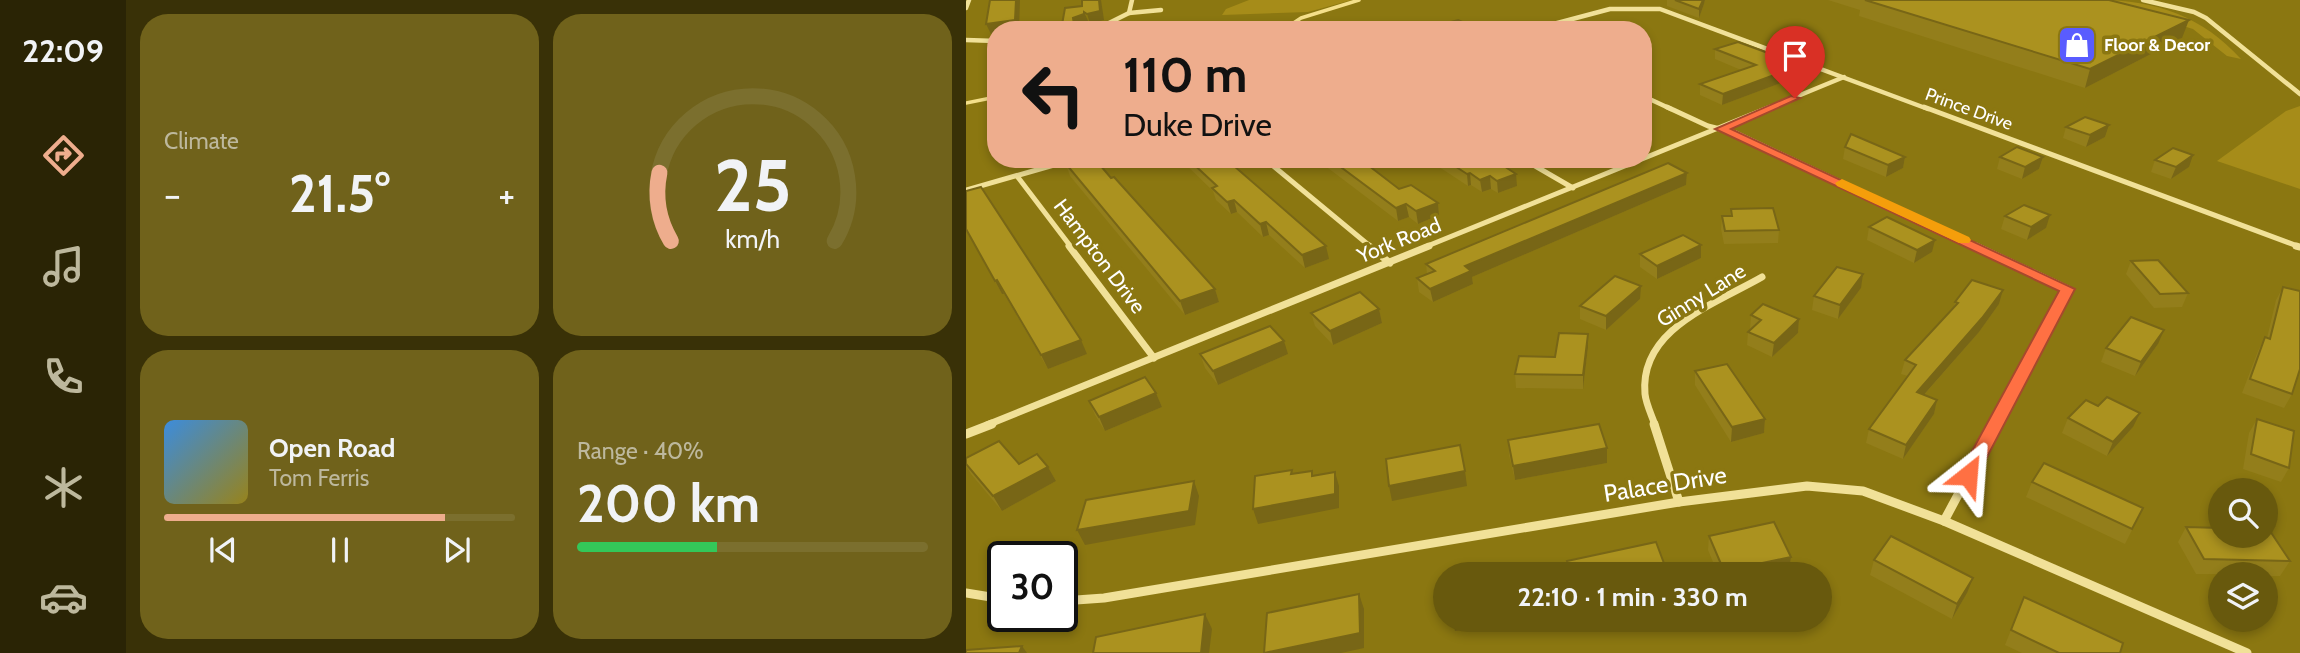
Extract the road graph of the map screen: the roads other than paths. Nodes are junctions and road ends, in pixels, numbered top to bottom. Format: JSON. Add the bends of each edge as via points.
{"nodes":[{"id":1,"x":969,"y":0,"type":"edge"},
{"id":2,"x":1132,"y":0,"type":"edge"},
{"id":3,"x":2143,"y":0,"type":"edge"},
{"id":4,"x":1625,"y":3,"type":"edge"},
{"id":5,"x":966,"y":8,"type":"edge"},
{"id":6,"x":1161,"y":10,"type":"dead end"},
{"id":7,"x":1129,"y":13,"type":"junction"},
{"id":8,"x":1113,"y":21,"type":"edge"},
{"id":9,"x":1561,"y":21,"type":"edge"},
{"id":10,"x":966,"y":40,"type":"edge"},
{"id":11,"x":987,"y":41,"type":"edge"},
{"id":12,"x":1844,"y":77,"type":"junction"},
{"id":13,"x":2300,"y":94,"type":"edge"},
{"id":14,"x":1652,"y":100,"type":"edge"},
{"id":15,"x":1720,"y":129,"type":"junction"},
{"id":16,"x":1652,"y":156,"type":"edge"},
{"id":17,"x":1044,"y":168,"type":"edge"},
{"id":18,"x":1276,"y":168,"type":"edge"},
{"id":19,"x":1539,"y":168,"type":"edge"},
{"id":20,"x":1623,"y":168,"type":"edge"},
{"id":21,"x":1017,"y":176,"type":"junction"},
{"id":22,"x":1573,"y":188,"type":"junction"},
{"id":23,"x":966,"y":190,"type":"edge"},
{"id":24,"x":2300,"y":247,"type":"edge"},
{"id":25,"x":1390,"y":263,"type":"junction"},
{"id":26,"x":1762,"y":277,"type":"dead end"},
{"id":27,"x":1154,"y":358,"type":"junction"},
{"id":28,"x":966,"y":434,"type":"edge"},
{"id":29,"x":1678,"y":502,"type":"junction"},
{"id":30,"x":1944,"y":521,"type":"junction"},
{"id":31,"x":966,"y":593,"type":"edge"},
{"id":32,"x":987,"y":597,"type":"edge"},
{"id":33,"x":1078,"y":600,"type":"edge"},
{"id":34,"x":2247,"y":653,"type":"edge"}],
"edges":[{"from":1,"to":5,"type":"street"},
{"from":2,"to":7,"type":"street"},
{"from":3,"to":13,"type":"street","via":[[2206,18]]},
{"from":4,"to":9,"type":"street","name":"Prince Drive"},
{"from":4,"to":12,"type":"street","name":"Prince Drive","via":[[1660,9]]},
{"from":6,"to":7,"type":"street"},
{"from":7,"to":8,"type":"street"},
{"from":10,"to":11,"type":"street"},
{"from":12,"to":15,"type":"street","name":"York Road"},
{"from":12,"to":24,"type":"street","name":"Prince Drive"},
{"from":14,"to":15,"type":"street"},
{"from":15,"to":16,"type":"street","name":"York Road"},
{"from":15,"to":30,"type":"street","via":[[2068,289]]},
{"from":17,"to":21,"type":"street"},
{"from":18,"to":25,"type":"street"},
{"from":19,"to":22,"type":"street"},
{"from":20,"to":22,"type":"street","name":"York Road"},
{"from":21,"to":23,"type":"street"},
{"from":21,"to":27,"type":"street","name":"Hampton Drive"},
{"from":22,"to":25,"type":"street","name":"York Road"},
{"from":25,"to":27,"type":"street","name":"York Road"},
{"from":26,"to":29,"type":"street","name":"Ginny Lane","via":[[1672,329],[1648,361],[1645,395]]},
{"from":27,"to":28,"type":"street","name":"York Road"},
{"from":29,"to":30,"type":"street","name":"Palace Drive","via":[[1774,489],[1833,487],[1874,494]]},
{"from":29,"to":33,"type":"street","name":"Palace Drive"},
{"from":30,"to":34,"type":"street","name":"Palace Drive"},
{"from":31,"to":32,"type":"street"}]}
